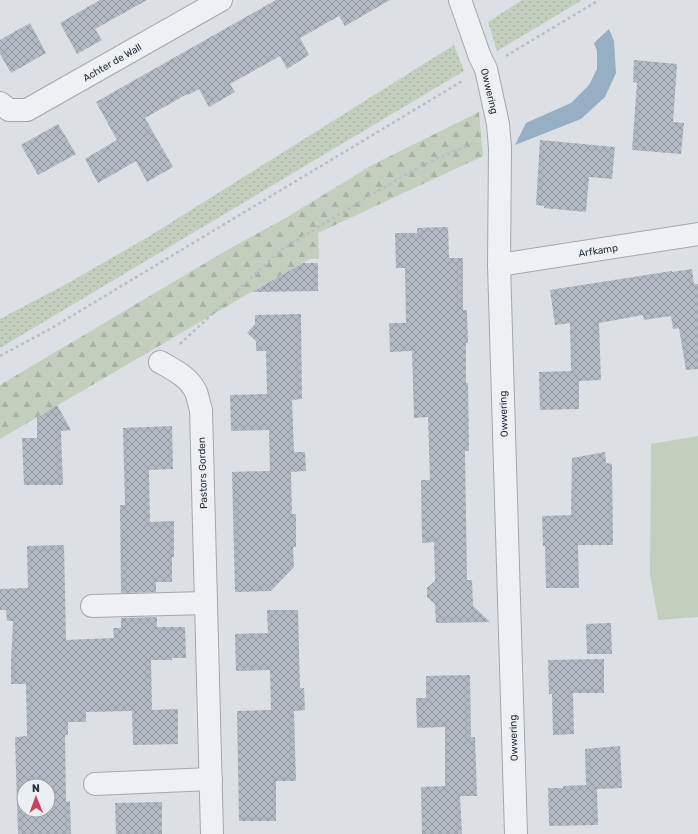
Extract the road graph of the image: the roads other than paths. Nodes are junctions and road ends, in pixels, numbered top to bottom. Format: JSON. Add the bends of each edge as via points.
{"nodes":[{"id":1,"x":221,"y":0,"type":"edge"},
{"id":2,"x":460,"y":0,"type":"edge"},
{"id":3,"x":0,"y":103,"type":"edge"},
{"id":4,"x":698,"y":234,"type":"edge"},
{"id":5,"x":499,"y":265,"type":"junction"},
{"id":6,"x":160,"y":362,"type":"road end"},
{"id":7,"x":206,"y":603,"type":"junction"},
{"id":8,"x":92,"y":606,"type":"dead end"},
{"id":9,"x":211,"y":779,"type":"junction"},
{"id":10,"x":95,"y":784,"type":"dead end"},
{"id":11,"x":212,"y":834,"type":"edge"},
{"id":12,"x":516,"y":834,"type":"edge"}],
"edges":[{"from":1,"to":3,"type":"street","name":"Achter de Wall","via":[[27,110],[9,110]]},
{"from":2,"to":5,"type":"street","name":"Owwering","via":[[486,69],[498,124]]},
{"from":4,"to":5,"type":"street","name":"Arfkamp"},
{"from":5,"to":12,"type":"street","name":"Owwering"},
{"from":6,"to":7,"type":"street","name":"Pastors Gorden","via":[[188,380],[196,392],[201,410]]},
{"from":7,"to":8,"type":"street"},
{"from":7,"to":9,"type":"street","name":"Pastors Gorden"},
{"from":9,"to":10,"type":"street"},
{"from":9,"to":11,"type":"street","name":"Pastors Gorden"}]}
